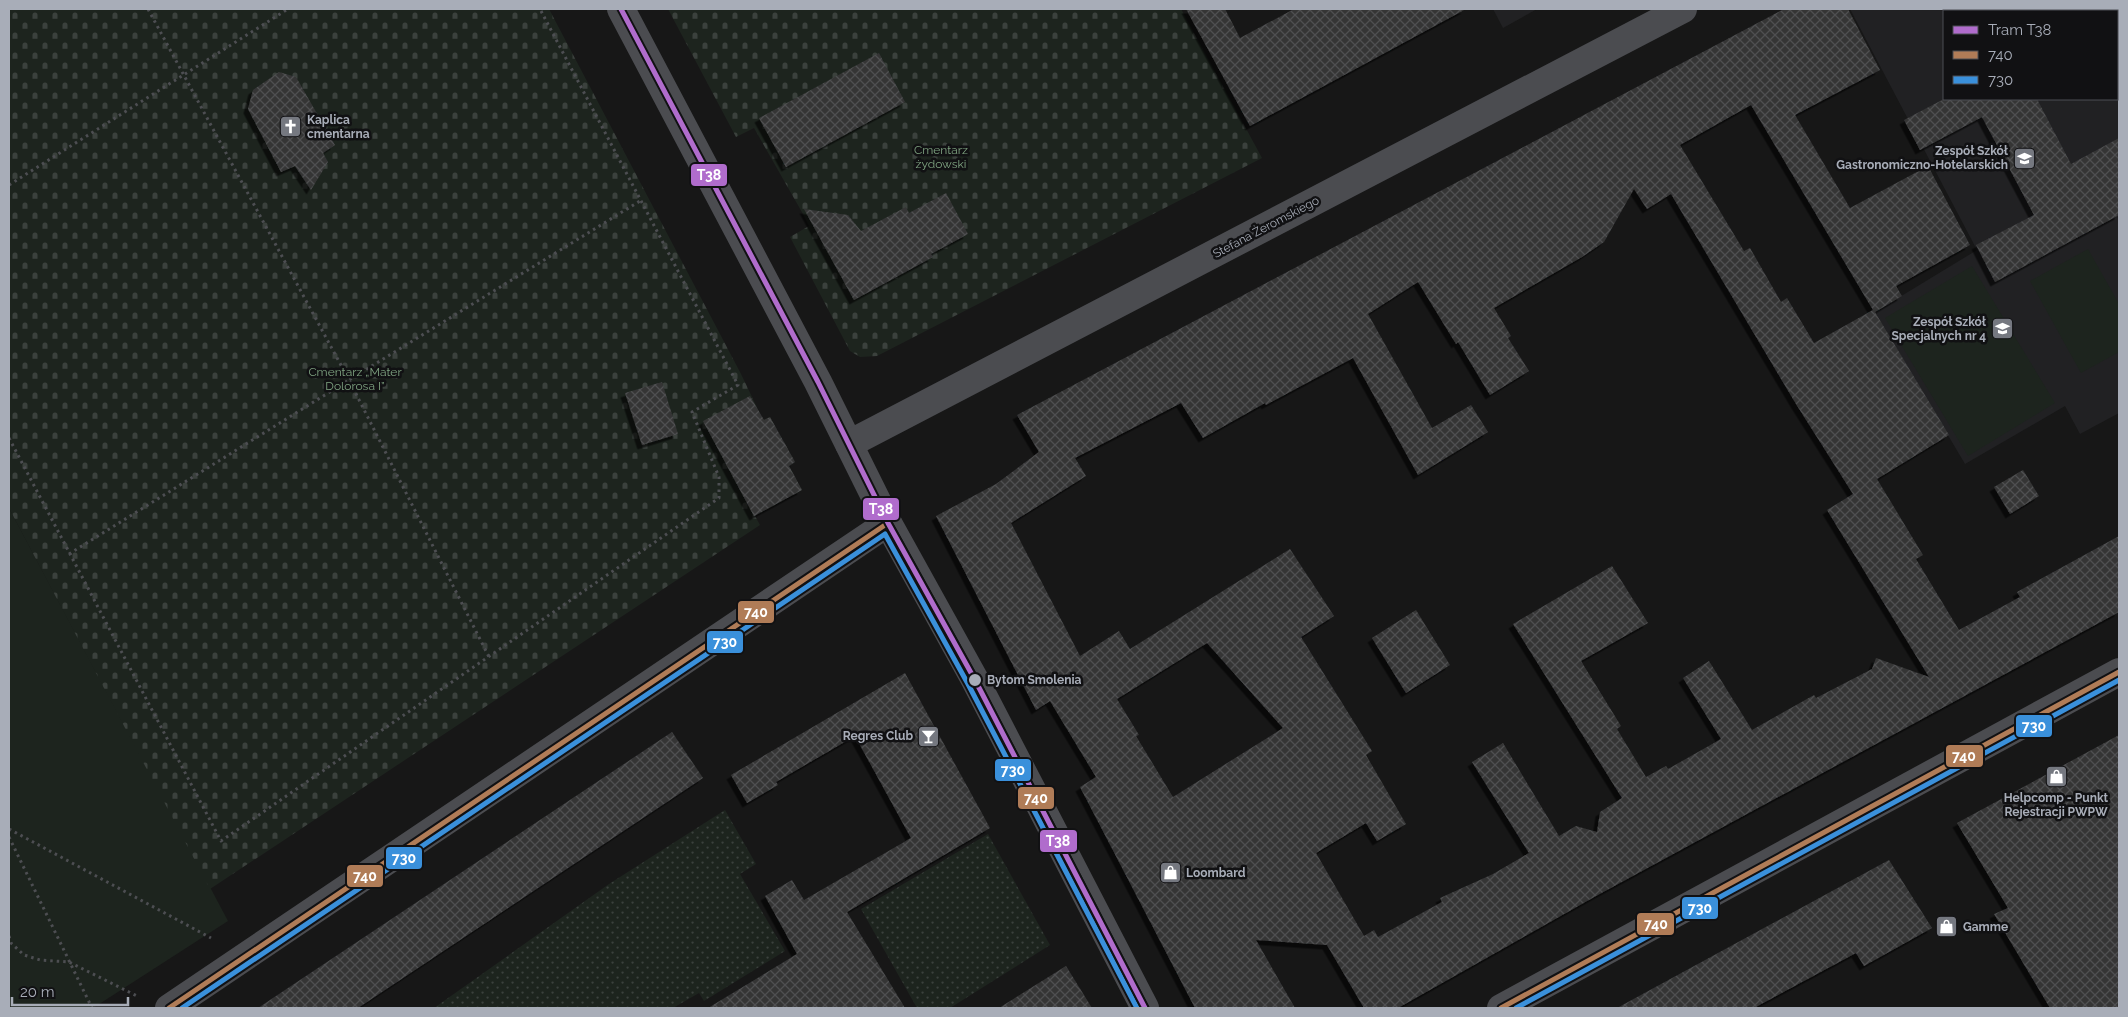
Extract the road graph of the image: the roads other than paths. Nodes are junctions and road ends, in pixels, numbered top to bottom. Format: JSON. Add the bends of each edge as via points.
{"nodes":[{"id":1,"x":621,"y":9,"type":"edge"},
{"id":2,"x":1683,"y":9,"type":"edge"},
{"id":3,"x":849,"y":444,"type":"junction"},
{"id":4,"x":888,"y":523,"type":"junction"},
{"id":5,"x":2119,"y":672,"type":"edge"},
{"id":6,"x":169,"y":1008,"type":"edge"},
{"id":7,"x":1146,"y":1008,"type":"edge"},
{"id":8,"x":1501,"y":1008,"type":"edge"}],
"edges":[{"from":1,"to":3,"type":"street"},
{"from":2,"to":3,"type":"street","name":"Stefana Żeromskiego"},
{"from":3,"to":4,"type":"street"},
{"from":4,"to":6,"type":"street"},
{"from":4,"to":7,"type":"street","via":[[975,680]]},
{"from":5,"to":8,"type":"street"}]}
